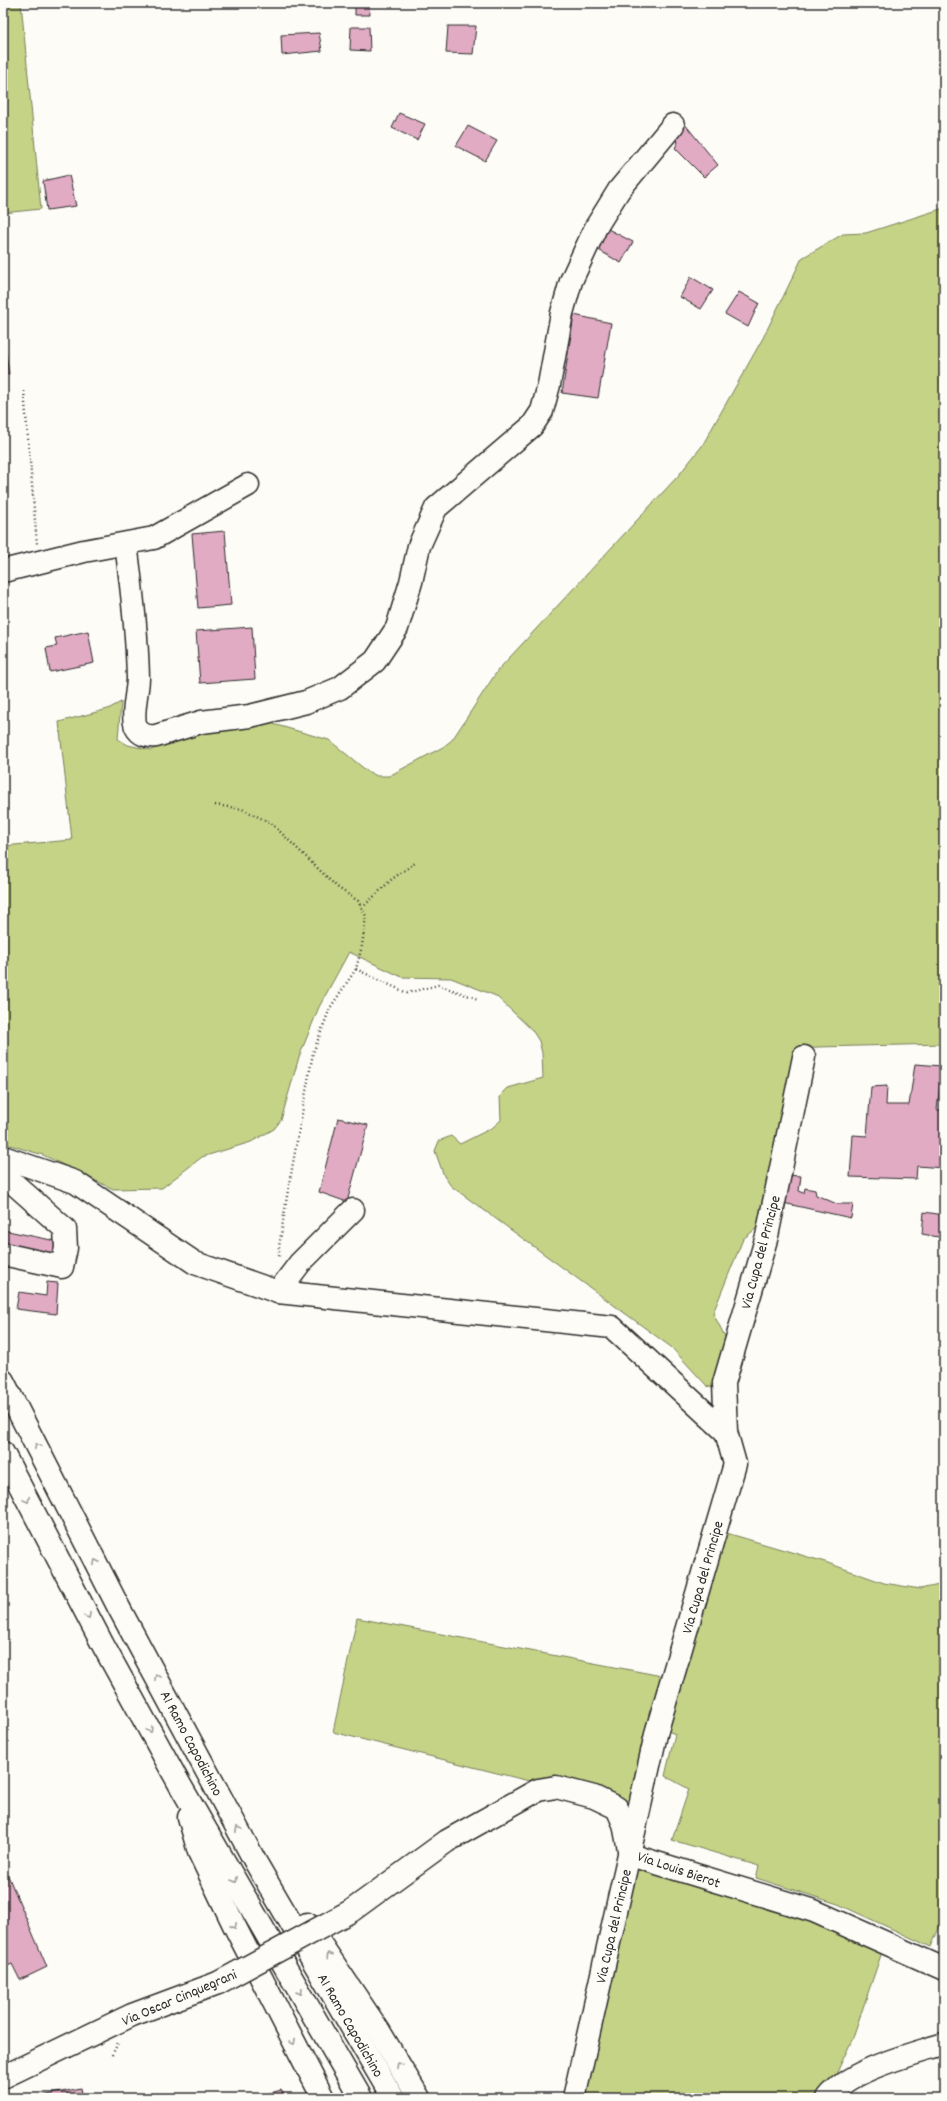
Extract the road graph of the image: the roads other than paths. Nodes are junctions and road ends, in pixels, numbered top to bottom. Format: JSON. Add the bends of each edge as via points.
{"nodes":[{"id":1,"x":674,"y":125,"type":"dead end"},
{"id":2,"x":248,"y":485,"type":"dead end"},
{"id":3,"x":126,"y":544,"type":"junction"},
{"id":4,"x":3,"y":571,"type":"edge"},
{"id":5,"x":804,"y":1057,"type":"dead end"},
{"id":6,"x":3,"y":1161,"type":"edge"},
{"id":7,"x":353,"y":1210,"type":"dead end"},
{"id":8,"x":3,"y":1254,"type":"edge"},
{"id":9,"x":278,"y":1292,"type":"junction"},
{"id":10,"x":3,"y":1381,"type":"edge"},
{"id":11,"x":726,"y":1432,"type":"junction"},
{"id":12,"x":3,"y":1453,"type":"edge"},
{"id":13,"x":180,"y":1786,"type":"junction"},
{"id":14,"x":630,"y":1850,"type":"junction"},
{"id":15,"x":256,"y":1863,"type":"junction"},
{"id":16,"x":351,"y":1911,"type":"joint"},
{"id":17,"x":944,"y":1969,"type":"edge"},
{"id":18,"x":944,"y":2044,"type":"edge"},
{"id":19,"x":3,"y":2077,"type":"edge"},
{"id":20,"x":323,"y":2098,"type":"edge"},
{"id":21,"x":361,"y":2098,"type":"edge"},
{"id":22,"x":393,"y":2098,"type":"edge"},
{"id":23,"x":419,"y":2098,"type":"edge"},
{"id":24,"x":574,"y":2098,"type":"edge"},
{"id":25,"x":828,"y":2098,"type":"edge"}],
"edges":[{"from":1,"to":3,"type":"main road","via":[[619,190],[596,227],[574,275],[562,313],[542,411],[532,426],[436,508],[419,546],[397,628],[375,661],[340,688],[306,702],[250,716],[201,722],[150,737],[139,732],[135,721],[138,679],[133,597]]},
{"from":2,"to":3,"type":"main road","via":[[154,538]]},
{"from":3,"to":4,"type":"main road","via":[[84,550]]},
{"from":5,"to":11,"type":"main road","name":"Via Cupa del Principe","via":[[767,1236],[724,1383]]},
{"from":6,"to":8,"type":"main road","via":[[65,1228],[66,1248],[62,1267]]},
{"from":6,"to":9,"type":"main road","via":[[75,1182],[195,1263]]},
{"from":7,"to":9,"type":"main road","via":[[300,1263]]},
{"from":9,"to":11,"type":"main road","via":[[612,1327]]},
{"from":15,"to":10,"type":"main road","name":"A1 Ramo Capodichino","one_way":true,"via":[[119,1608]]},
{"from":11,"to":14,"type":"main road","name":"Via Cupa del Principe","via":[[735,1464],[657,1730]]},
{"from":12,"to":13,"type":"main road","name":"A1 Ramo Capodichino","one_way":true},
{"from":13,"to":20,"type":"main road","one_way":true,"via":[[199,1852]]},
{"from":13,"to":21,"type":"main road","name":"A1 Ramo Capodichino","one_way":true},
{"from":14,"to":16,"type":"main road","name":"Via Louis Bierot","via":[[617,1808],[594,1797],[556,1787],[538,1790],[448,1840]]},
{"from":14,"to":17,"type":"main road","name":"Via Louis Bierot","via":[[637,1857],[814,1911]]},
{"from":14,"to":24,"type":"main road","name":"Via Cupa del Principe"},
{"from":15,"to":22,"type":"main road","name":"A1 Ramo Capodichino"},
{"from":23,"to":15,"type":"main road","one_way":true,"via":[[379,2031],[297,1909]]},
{"from":16,"to":19,"type":"main road","name":"Via Oscar Cinquegrani","bridge":true,"via":[[218,1983],[132,2015]]},
{"from":18,"to":25,"type":"main road","via":[[871,2068]]}]}
